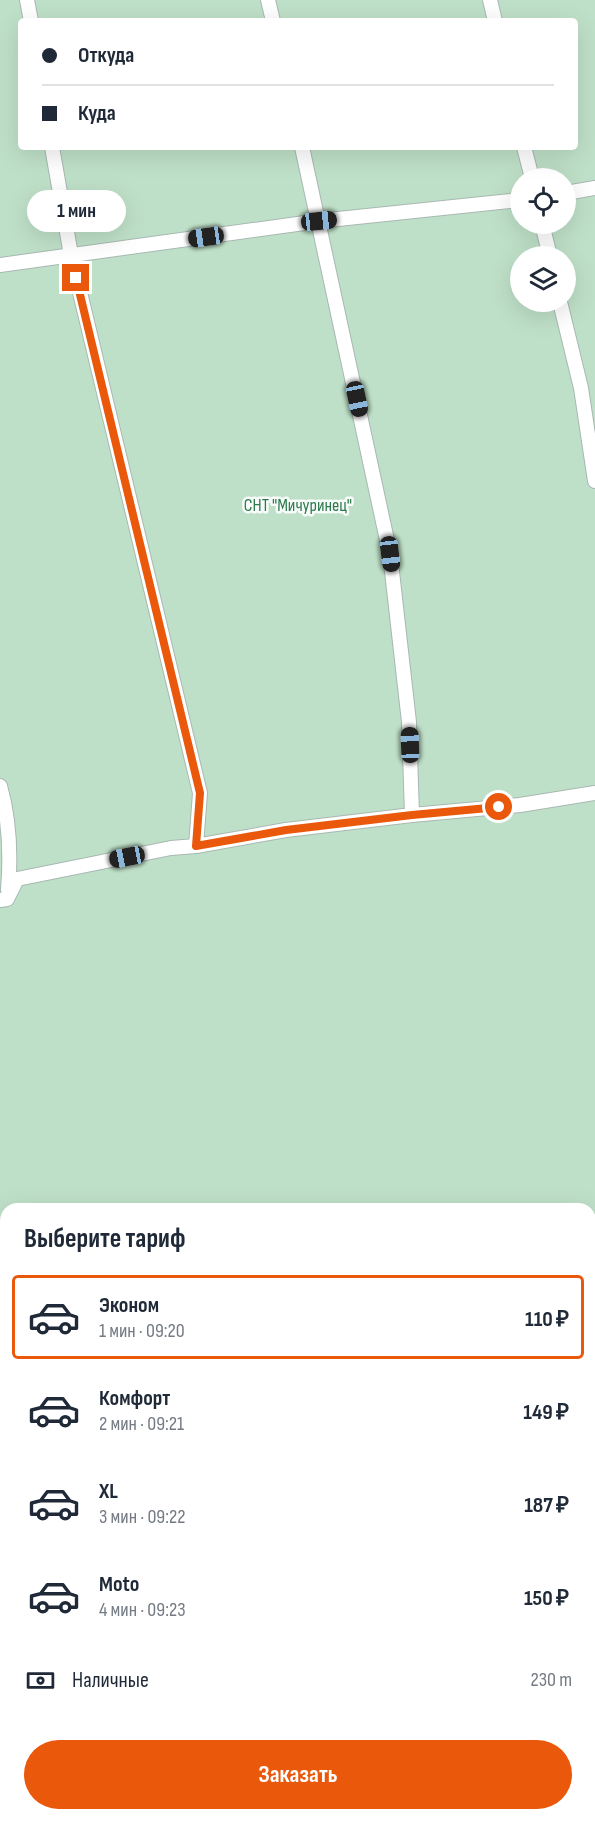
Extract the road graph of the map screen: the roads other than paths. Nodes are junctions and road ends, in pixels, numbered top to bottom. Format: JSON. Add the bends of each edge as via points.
{"nodes":[{"id":1,"x":27,"y":0,"type":"edge"},
{"id":2,"x":268,"y":0,"type":"edge"},
{"id":3,"x":490,"y":0,"type":"edge"},
{"id":4,"x":30,"y":18,"type":"edge"},
{"id":5,"x":272,"y":18,"type":"edge"},
{"id":6,"x":494,"y":18,"type":"edge"},
{"id":7,"x":53,"y":150,"type":"edge"},
{"id":8,"x":303,"y":150,"type":"edge"},
{"id":9,"x":525,"y":150,"type":"edge"},
{"id":10,"x":529,"y":168,"type":"edge"},
{"id":11,"x":595,"y":188,"type":"edge"},
{"id":12,"x":576,"y":191,"type":"edge"},
{"id":13,"x":510,"y":201,"type":"edge"},
{"id":14,"x":319,"y":221,"type":"junction"},
{"id":15,"x":71,"y":255,"type":"junction"},
{"id":16,"x":0,"y":265,"type":"edge"},
{"id":17,"x":562,"y":312,"type":"edge"},
{"id":18,"x":595,"y":480,"type":"edge"},
{"id":19,"x":0,"y":786,"type":"edge"},
{"id":20,"x":595,"y":793,"type":"edge"},
{"id":21,"x":412,"y":815,"type":"junction"},
{"id":22,"x":196,"y":846,"type":"junction"},
{"id":23,"x":4,"y":899,"type":"edge"}],
"edges":[{"from":1,"to":4,"type":"lane"},
{"from":2,"to":5,"type":"lane"},
{"from":3,"to":6,"type":"lane"},
{"from":7,"to":15,"type":"lane"},
{"from":8,"to":14,"type":"lane"},
{"from":9,"to":10,"type":"lane"},
{"from":11,"to":12,"type":"lane"},
{"from":13,"to":14,"type":"lane"},
{"from":14,"to":15,"type":"lane"},
{"from":14,"to":21,"type":"lane","via":[[390,554],[410,722]]},
{"from":15,"to":16,"type":"lane"},
{"from":15,"to":22,"type":"lane","via":[[200,793]]},
{"from":17,"to":18,"type":"lane","via":[[581,388]]},
{"from":19,"to":23,"type":"lane","via":[[7,810],[11,855]]},
{"from":20,"to":21,"type":"lane","via":[[520,806]]},
{"from":21,"to":22,"type":"lane","via":[[286,830]]},
{"from":22,"to":23,"type":"lane","via":[[17,879]]}]}
